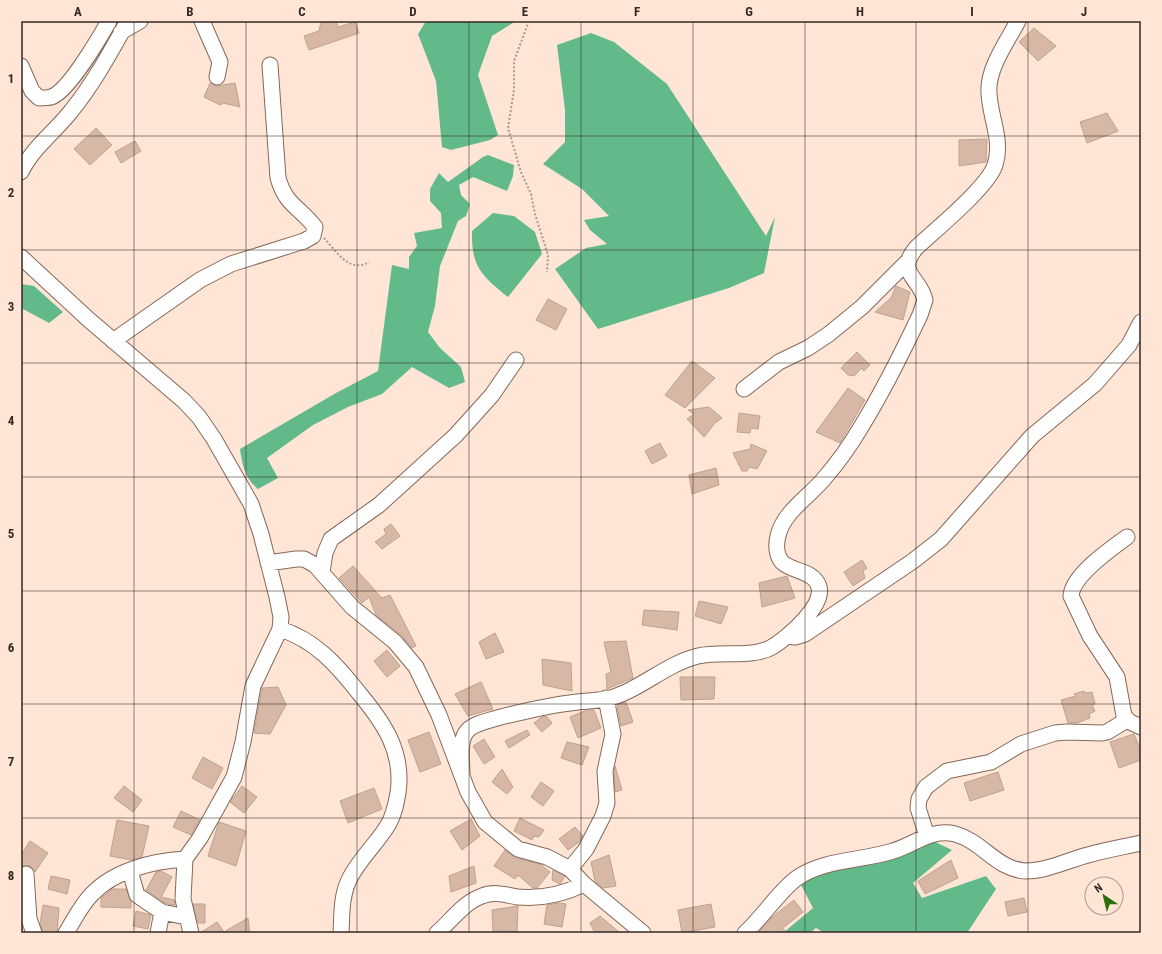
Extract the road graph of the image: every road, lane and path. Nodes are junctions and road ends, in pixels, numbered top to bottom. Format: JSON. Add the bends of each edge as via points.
{"nodes":[{"id":1,"x":109,"y":21,"type":"edge"},
{"id":2,"x":140,"y":21,"type":"edge"},
{"id":3,"x":202,"y":21,"type":"edge"},
{"id":4,"x":529,"y":21,"type":"edge"},
{"id":5,"x":1018,"y":21,"type":"edge"},
{"id":6,"x":124,"y":27,"type":"edge"},
{"id":7,"x":270,"y":65,"type":"dead end"},
{"id":8,"x":21,"y":66,"type":"edge"},
{"id":9,"x":217,"y":77,"type":"dead end"},
{"id":10,"x":21,"y":172,"type":"edge"},
{"id":11,"x":314,"y":233,"type":"junction"},
{"id":12,"x":21,"y":257,"type":"edge"},
{"id":13,"x":908,"y":261,"type":"junction"},
{"id":14,"x":369,"y":262,"type":"dead end"},
{"id":15,"x":547,"y":272,"type":"dead end"},
{"id":16,"x":1141,"y":322,"type":"edge"},
{"id":17,"x":113,"y":341,"type":"junction"},
{"id":18,"x":516,"y":360,"type":"dead end"},
{"id":19,"x":744,"y":389,"type":"dead end"},
{"id":20,"x":1127,"y":536,"type":"dead end"},
{"id":21,"x":268,"y":564,"type":"junction"},
{"id":22,"x":322,"y":572,"type":"junction"},
{"id":23,"x":280,"y":629,"type":"junction"},
{"id":24,"x":787,"y":636,"type":"junction"},
{"id":25,"x":606,"y":698,"type":"junction"},
{"id":26,"x":1127,"y":720,"type":"junction"},
{"id":27,"x":1141,"y":727,"type":"edge"},
{"id":28,"x":462,"y":775,"type":"junction"},
{"id":29,"x":926,"y":836,"type":"junction"},
{"id":30,"x":1141,"y":843,"type":"edge"},
{"id":31,"x":185,"y":860,"type":"junction"},
{"id":32,"x":570,"y":869,"type":"junction"},
{"id":33,"x":130,"y":871,"type":"junction"},
{"id":34,"x":26,"y":874,"type":"dead end"},
{"id":35,"x":584,"y":884,"type":"junction"},
{"id":36,"x":162,"y":912,"type":"junction"},
{"id":37,"x":186,"y":917,"type":"junction"},
{"id":38,"x":34,"y":933,"type":"edge"},
{"id":39,"x":66,"y":933,"type":"edge"},
{"id":40,"x":158,"y":933,"type":"edge"},
{"id":41,"x":191,"y":933,"type":"edge"},
{"id":42,"x":341,"y":933,"type":"edge"},
{"id":43,"x":437,"y":933,"type":"edge"},
{"id":44,"x":643,"y":933,"type":"edge"},
{"id":45,"x":745,"y":933,"type":"edge"}],
"edges":[{"from":1,"to":8,"type":"street","via":[[69,81],[52,97],[39,98],[32,91]]},
{"from":2,"to":6,"type":"street"},
{"from":3,"to":9,"type":"street","via":[[220,62]]},
{"from":4,"to":15,"type":"path","via":[[514,61],[514,90],[508,128],[521,172],[531,194],[548,255]]},
{"from":5,"to":13,"type":"street","via":[[991,75],[989,85],[988,94],[998,138],[995,165],[987,180],[916,248]]},
{"from":6,"to":10,"type":"street","via":[[73,109],[36,150]]},
{"from":7,"to":11,"type":"street","via":[[278,178],[282,190],[294,208],[315,227]]},
{"from":11,"to":14,"type":"path","via":[[324,237],[344,260],[356,267]]},
{"from":11,"to":17,"type":"street","via":[[304,241],[231,264],[200,280]]},
{"from":12,"to":17,"type":"street"},
{"from":13,"to":19,"type":"street","via":[[862,307],[829,334],[779,362]]},
{"from":13,"to":24,"type":"street","via":[[910,274],[924,296],[925,304],[920,316],[861,427],[824,479],[783,523],[778,536],[779,558],[784,564],[811,576],[820,589],[816,605]]},
{"from":16,"to":24,"type":"street","via":[[1129,345],[1095,384],[1032,436],[941,539],[806,634]]},
{"from":17,"to":21,"type":"street","via":[[184,401],[214,439],[250,504]]},
{"from":18,"to":22,"type":"street","via":[[492,395],[456,435],[379,505],[332,540],[325,553]]},
{"from":20,"to":26,"type":"street","via":[[1078,579],[1071,596],[1090,636],[1117,677],[1122,712]]},
{"from":21,"to":22,"type":"street","via":[[296,558],[304,559]]},
{"from":21,"to":23,"type":"street","via":[[281,617]]},
{"from":22,"to":28,"type":"street","via":[[343,599],[395,642],[416,667],[439,715]]},
{"from":23,"to":31,"type":"street","via":[[253,686],[234,777]]},
{"from":23,"to":42,"type":"street","via":[[318,648],[335,664],[386,729],[398,761],[399,784],[395,807],[389,824],[348,882],[342,906]]},
{"from":24,"to":25,"type":"street","via":[[765,650],[685,660],[627,691]]},
{"from":25,"to":28,"type":"street","via":[[519,712],[471,727],[463,737]]},
{"from":25,"to":32,"type":"street","via":[[613,734],[606,763],[607,803],[586,849]]},
{"from":26,"to":27,"type":"street"},
{"from":26,"to":29,"type":"street","via":[[1102,733],[1067,732],[1040,737],[1021,744],[991,762],[947,771],[926,787],[919,799],[918,808]]},
{"from":28,"to":32,"type":"street","via":[[484,822],[493,830],[518,849],[547,857]]},
{"from":29,"to":30,"type":"street","via":[[942,832],[963,836],[1006,866],[1028,871]]},
{"from":29,"to":45,"type":"street","via":[[892,851],[818,868],[804,874],[789,885]]},
{"from":31,"to":33,"type":"street","via":[[165,861]]},
{"from":31,"to":37,"type":"street","via":[[182,886]]},
{"from":32,"to":35,"type":"street"},
{"from":33,"to":36,"type":"street","via":[[137,895]]},
{"from":33,"to":39,"type":"street","via":[[114,877],[92,894]]},
{"from":34,"to":38,"type":"street","via":[[29,919]]},
{"from":35,"to":43,"type":"street","via":[[556,895],[519,897],[490,893],[480,896]]},
{"from":35,"to":44,"type":"street"},
{"from":36,"to":37,"type":"street"},
{"from":36,"to":40,"type":"street"},
{"from":37,"to":41,"type":"street"}]}
